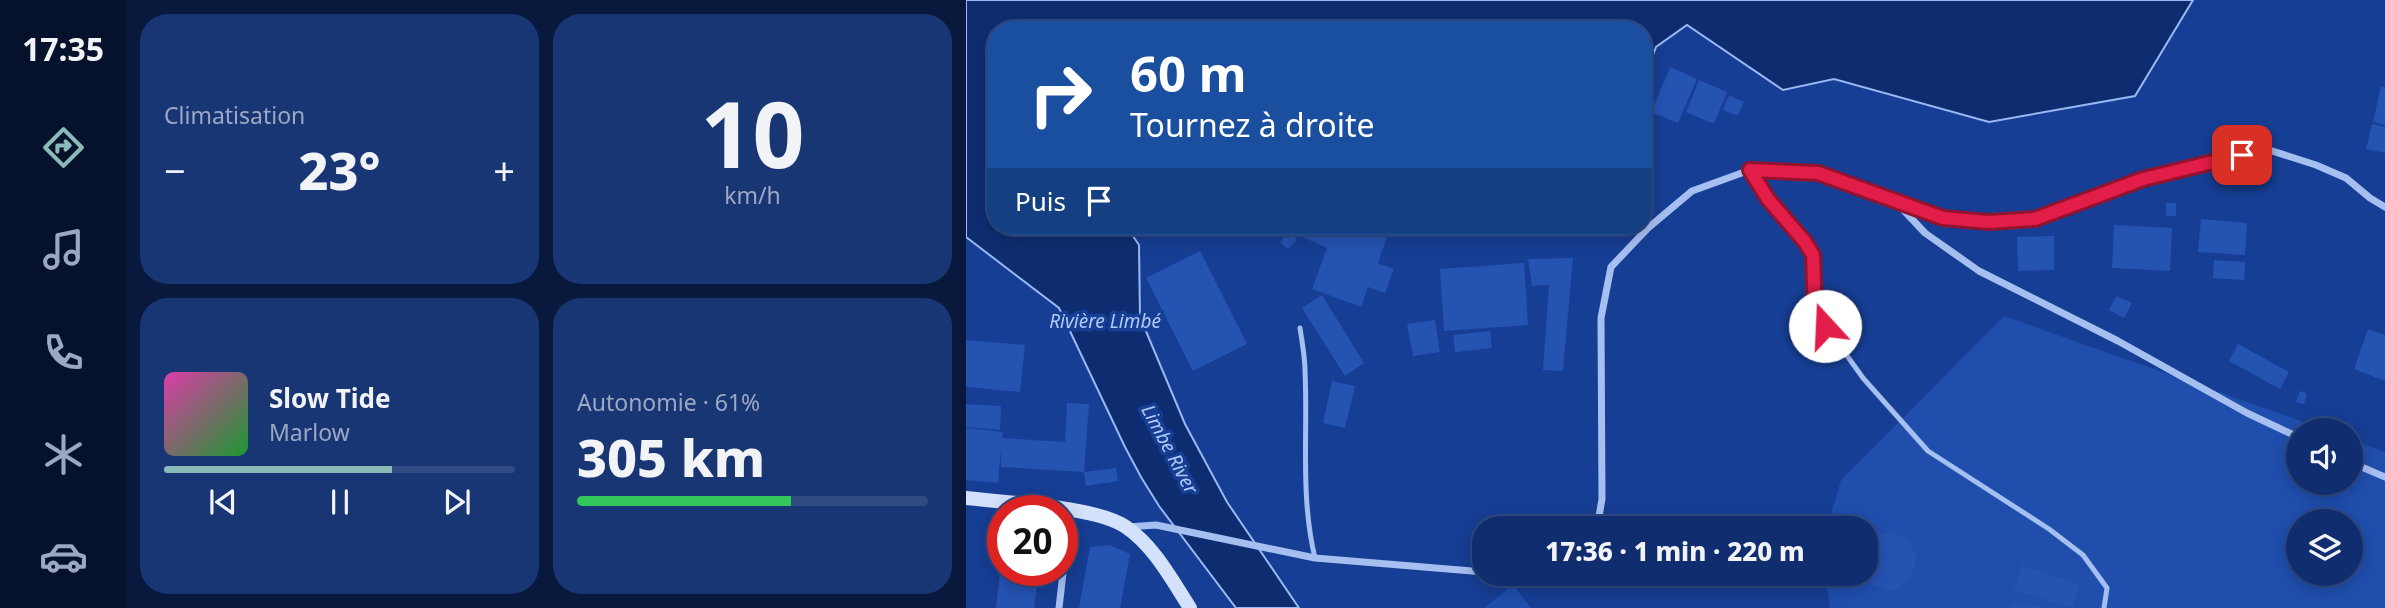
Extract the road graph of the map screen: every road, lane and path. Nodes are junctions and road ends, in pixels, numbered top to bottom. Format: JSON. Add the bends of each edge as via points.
{"nodes":[{"id":1,"x":1750,"y":170,"type":"junction"},
{"id":2,"x":1892,"y":198,"type":"junction"},
{"id":3,"x":2385,"y":207,"type":"edge"},
{"id":4,"x":1652,"y":225,"type":"edge"},
{"id":5,"x":1641,"y":235,"type":"edge"},
{"id":6,"x":1300,"y":328,"type":"dead end"},
{"id":7,"x":2286,"y":431,"type":"edge"},
{"id":8,"x":2363,"y":468,"type":"edge"},
{"id":9,"x":2385,"y":477,"type":"edge"},
{"id":10,"x":966,"y":498,"type":"edge"},
{"id":11,"x":987,"y":501,"type":"edge"},
{"id":12,"x":1078,"y":512,"type":"edge"},
{"id":13,"x":1599,"y":516,"type":"edge"},
{"id":14,"x":1126,"y":527,"type":"junction"},
{"id":15,"x":1315,"y":558,"type":"junction"},
{"id":16,"x":1472,"y":571,"type":"edge"},
{"id":17,"x":1061,"y":586,"type":"edge"},
{"id":18,"x":1059,"y":608,"type":"edge"},
{"id":19,"x":1190,"y":608,"type":"edge"},
{"id":20,"x":2104,"y":608,"type":"edge"}],
"edges":[{"from":1,"to":2,"type":"street","via":[[1818,173]]},
{"from":1,"to":4,"type":"street","via":[[1692,191]]},
{"from":1,"to":20,"type":"lane","via":[[1813,255],[1815,311],[1863,378],[1928,451],[2083,555],[2107,589]]},
{"from":2,"to":3,"type":"street","via":[[1943,218],[2035,219],[2143,179],[2266,149],[2346,178]]},
{"from":2,"to":7,"type":"street","via":[[1925,233],[1979,271]]},
{"from":5,"to":13,"type":"street","via":[[1611,267],[1601,318]]},
{"from":6,"to":15,"type":"lane","via":[[1305,370],[1304,480]]},
{"from":8,"to":9,"type":"street"},
{"from":10,"to":11,"type":"main road"},
{"from":12,"to":14,"type":"main road","via":[[1100,515]]},
{"from":14,"to":15,"type":"street","via":[[1156,525]]},
{"from":14,"to":19,"type":"main road","via":[[1149,548]]},
{"from":15,"to":16,"type":"street"},
{"from":17,"to":18,"type":"street"}]}
